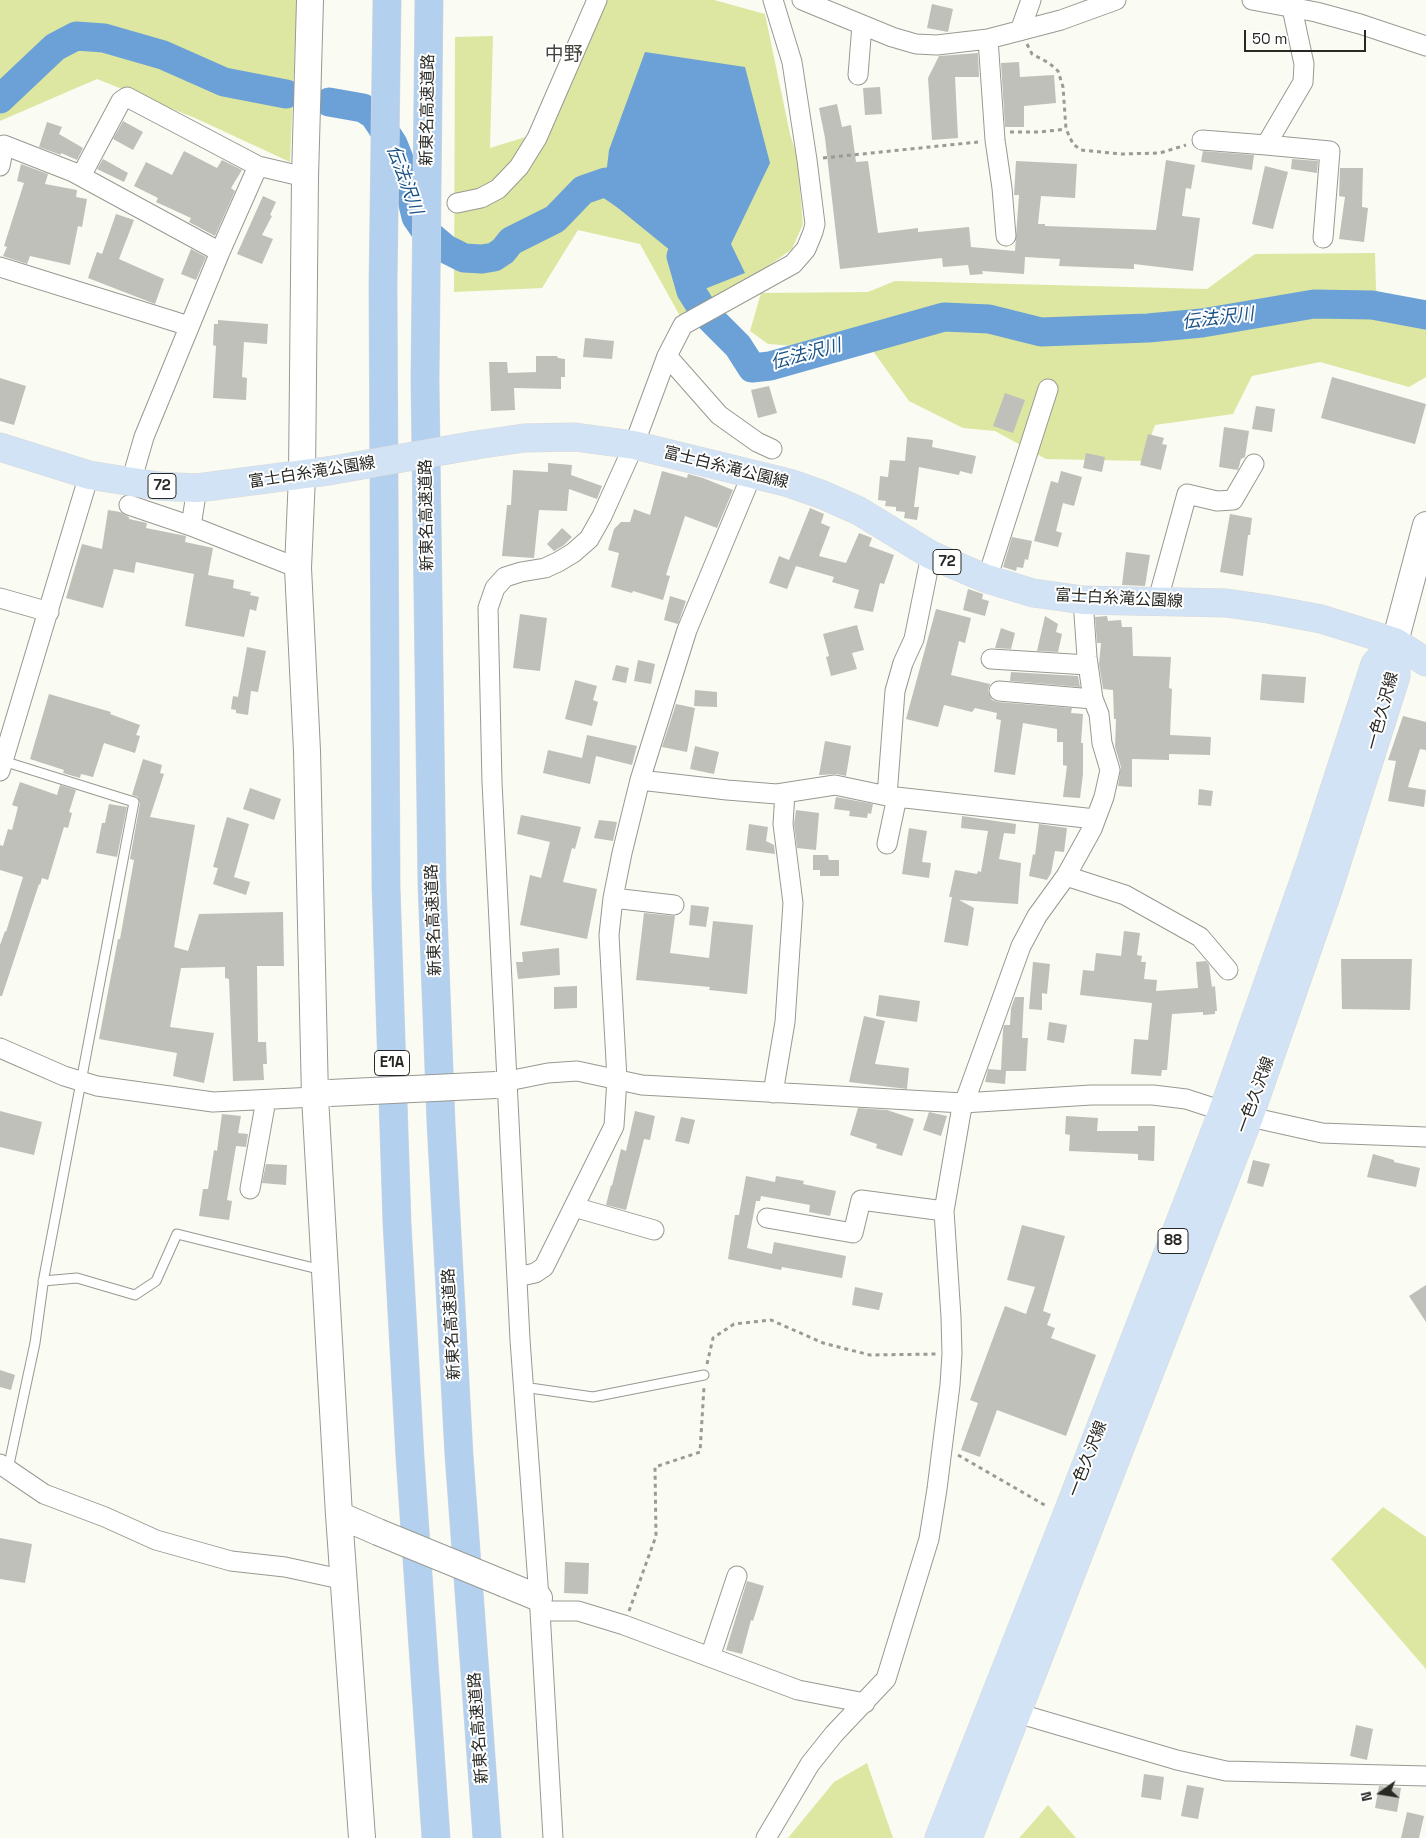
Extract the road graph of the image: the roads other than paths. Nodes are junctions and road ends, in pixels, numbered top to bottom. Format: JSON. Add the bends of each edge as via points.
{"nodes":[{"id":1,"x":310,"y":0,"type":"edge"},
{"id":2,"x":387,"y":0,"type":"edge"},
{"id":3,"x":429,"y":0,"type":"edge"},
{"id":4,"x":597,"y":0,"type":"edge"},
{"id":5,"x":773,"y":0,"type":"edge"},
{"id":6,"x":802,"y":0,"type":"edge"},
{"id":7,"x":1031,"y":0,"type":"edge"},
{"id":8,"x":1116,"y":0,"type":"edge"},
{"id":9,"x":1252,"y":0,"type":"edge"},
{"id":10,"x":1292,"y":8,"type":"junction"},
{"id":11,"x":862,"y":25,"type":"junction"},
{"id":12,"x":1020,"y":30,"type":"junction"},
{"id":13,"x":988,"y":39,"type":"junction"},
{"id":14,"x":1426,"y":46,"type":"edge"},
{"id":15,"x":858,"y":76,"type":"dead end"},
{"id":16,"x":1202,"y":140,"type":"road end"},
{"id":17,"x":1266,"y":145,"type":"junction"},
{"id":18,"x":0,"y":166,"type":"edge"},
{"id":19,"x":258,"y":166,"type":"junction"},
{"id":20,"x":81,"y":176,"type":"junction"},
{"id":21,"x":305,"y":177,"type":"junction"},
{"id":22,"x":457,"y":204,"type":"dead end"},
{"id":23,"x":1006,"y":236,"type":"dead end"},
{"id":24,"x":1323,"y":238,"type":"dead end"},
{"id":25,"x":220,"y":252,"type":"junction"},
{"id":26,"x":0,"y":267,"type":"edge"},
{"id":27,"x":189,"y":326,"type":"junction"},
{"id":28,"x":667,"y":356,"type":"junction"},
{"id":29,"x":1048,"y":389,"type":"dead end"},
{"id":30,"x":634,"y":445,"type":"junction"},
{"id":31,"x":0,"y":446,"type":"edge"},
{"id":32,"x":772,"y":449,"type":"dead end"},
{"id":33,"x":1254,"y":464,"type":"dead end"},
{"id":34,"x":315,"y":473,"type":"junction"},
{"id":35,"x":752,"y":474,"type":"junction"},
{"id":36,"x":89,"y":475,"type":"junction"},
{"id":37,"x":197,"y":488,"type":"junction"},
{"id":38,"x":130,"y":493,"type":"junction"},
{"id":39,"x":1426,"y":525,"type":"edge"},
{"id":40,"x":192,"y":526,"type":"junction"},
{"id":41,"x":930,"y":555,"type":"junction"},
{"id":42,"x":298,"y":568,"type":"junction"},
{"id":43,"x":987,"y":579,"type":"junction"},
{"id":44,"x":0,"y":598,"type":"edge"},
{"id":45,"x":1083,"y":600,"type":"junction"},
{"id":46,"x":1157,"y":603,"type":"junction"},
{"id":47,"x":49,"y":612,"type":"junction"},
{"id":48,"x":1395,"y":642,"type":"junction"},
{"id":49,"x":991,"y":659,"type":"dead end"},
{"id":50,"x":1426,"y":662,"type":"edge"},
{"id":51,"x":1088,"y":666,"type":"junction"},
{"id":52,"x":999,"y":691,"type":"dead end"},
{"id":53,"x":1092,"y":699,"type":"junction"},
{"id":54,"x":2,"y":766,"type":"edge"},
{"id":55,"x":640,"y":780,"type":"junction"},
{"id":56,"x":785,"y":793,"type":"junction"},
{"id":57,"x":892,"y":796,"type":"junction"},
{"id":58,"x":1095,"y":819,"type":"junction"},
{"id":59,"x":887,"y":844,"type":"dead end"},
{"id":60,"x":1066,"y":876,"type":"junction"},
{"id":61,"x":613,"y":898,"type":"junction"},
{"id":62,"x":674,"y":905,"type":"dead end"},
{"id":63,"x":1228,"y":970,"type":"dead end"},
{"id":64,"x":0,"y":1048,"type":"edge"},
{"id":65,"x":618,"y":1079,"type":"junction"},
{"id":66,"x":82,"y":1082,"type":"junction"},
{"id":67,"x":502,"y":1083,"type":"junction"},
{"id":68,"x":772,"y":1093,"type":"junction"},
{"id":69,"x":322,"y":1095,"type":"junction"},
{"id":70,"x":266,"y":1100,"type":"junction"},
{"id":71,"x":964,"y":1103,"type":"junction"},
{"id":72,"x":1236,"y":1114,"type":"junction"},
{"id":73,"x":1426,"y":1137,"type":"edge"},
{"id":74,"x":250,"y":1189,"type":"dead end"},
{"id":75,"x":574,"y":1208,"type":"junction"},
{"id":76,"x":944,"y":1211,"type":"junction"},
{"id":77,"x":767,"y":1218,"type":"dead end"},
{"id":78,"x":654,"y":1230,"type":"dead end"},
{"id":79,"x":325,"y":1270,"type":"junction"},
{"id":80,"x":516,"y":1277,"type":"junction"},
{"id":81,"x":44,"y":1281,"type":"junction"},
{"id":82,"x":704,"y":1375,"type":"road end"},
{"id":83,"x":523,"y":1387,"type":"junction"},
{"id":84,"x":4,"y":1467,"type":"edge"},
{"id":85,"x":339,"y":1515,"type":"junction"},
{"id":86,"x":737,"y":1576,"type":"dead end"},
{"id":87,"x":344,"y":1580,"type":"junction"},
{"id":88,"x":540,"y":1605,"type":"junction"},
{"id":89,"x":710,"y":1657,"type":"junction"},
{"id":90,"x":865,"y":1703,"type":"junction"},
{"id":91,"x":1017,"y":1713,"type":"junction"},
{"id":92,"x":1426,"y":1776,"type":"edge"},
{"id":93,"x":362,"y":1838,"type":"edge"},
{"id":94,"x":436,"y":1838,"type":"edge"},
{"id":95,"x":488,"y":1838,"type":"edge"},
{"id":96,"x":553,"y":1838,"type":"edge"},
{"id":97,"x":766,"y":1838,"type":"edge"},
{"id":98,"x":939,"y":1838,"type":"edge"},
{"id":99,"x":968,"y":1838,"type":"edge"}],
"edges":[{"from":1,"to":21,"type":"street"},
{"from":2,"to":94,"type":"highway","number":"E1A","via":[[383,286],[386,886],[410,1457]]},
{"from":3,"to":95,"type":"highway","name":"新東名高速道路","via":[[425,380],[432,874],[441,1123],[459,1455]]},
{"from":4,"to":22,"type":"street","via":[[537,138],[519,167],[498,189],[481,198]]},
{"from":5,"to":28,"type":"street","via":[[792,62],[815,224],[806,249],[793,264],[683,326]]},
{"from":6,"to":11,"type":"street"},
{"from":7,"to":12,"type":"street"},
{"from":8,"to":12,"type":"street"},
{"from":9,"to":10,"type":"street"},
{"from":10,"to":14,"type":"street","via":[[1360,24]]},
{"from":10,"to":17,"type":"street","via":[[1304,64],[1303,82]]},
{"from":11,"to":13,"type":"street","via":[[916,44]]},
{"from":11,"to":15,"type":"street"},
{"from":12,"to":13,"type":"street"},
{"from":13,"to":23,"type":"street"},
{"from":16,"to":17,"type":"street"},
{"from":17,"to":24,"type":"street","via":[[1330,151]]},
{"from":18,"to":20,"type":"street","via":[[4,145]]},
{"from":19,"to":20,"type":"street","via":[[127,97],[120,101]]},
{"from":19,"to":21,"type":"street"},
{"from":19,"to":25,"type":"street"},
{"from":20,"to":25,"type":"street"},
{"from":21,"to":34,"type":"street"},
{"from":25,"to":27,"type":"street"},
{"from":26,"to":27,"type":"street"},
{"from":27,"to":38,"type":"street","via":[[144,437]]},
{"from":28,"to":30,"type":"street"},
{"from":28,"to":32,"type":"street","via":[[719,415]]},
{"from":29,"to":43,"type":"street"},
{"from":30,"to":34,"type":"main road","name":"富士白糸滝公園線","number":"72","bridge":true,"via":[[574,437],[524,438]]},
{"from":30,"to":35,"type":"main road","name":"富士白糸滝公園線","number":"72"},
{"from":30,"to":67,"type":"street","via":[[589,539],[574,553],[545,568],[505,577],[495,588],[488,608]]},
{"from":31,"to":36,"type":"main road","name":"富士白糸滝公園線","number":"72"},
{"from":33,"to":46,"type":"street","via":[[1233,500],[1217,501],[1187,494]]},
{"from":34,"to":37,"type":"main road","name":"富士白糸滝公園線","number":"72"},
{"from":34,"to":42,"type":"street"},
{"from":35,"to":41,"type":"main road","name":"富士白糸滝公園線","number":"72","via":[[823,495],[858,511]]},
{"from":35,"to":55,"type":"street","via":[[687,630]]},
{"from":36,"to":38,"type":"main road","name":"富士白糸滝公園線","number":"72"},
{"from":36,"to":47,"type":"street"},
{"from":37,"to":38,"type":"main road","name":"富士白糸滝公園線","number":"72","via":[[158,486]]},
{"from":37,"to":40,"type":"street"},
{"from":38,"to":40,"type":"street"},
{"from":39,"to":48,"type":"street"},
{"from":40,"to":42,"type":"street"},
{"from":41,"to":43,"type":"main road","name":"富士白糸滝公園線","number":"72"},
{"from":41,"to":57,"type":"street","via":[[914,639],[902,663],[895,691]]},
{"from":42,"to":69,"type":"street"},
{"from":43,"to":45,"type":"main road","name":"富士白糸滝公園線","number":"72","via":[[1033,593]]},
{"from":44,"to":47,"type":"street"},
{"from":45,"to":46,"type":"main road","name":"富士白糸滝公園線","number":"72"},
{"from":45,"to":51,"type":"street"},
{"from":46,"to":48,"type":"main road","name":"富士白糸滝公園線","number":"72","via":[[1226,603],[1268,609],[1321,619]]},
{"from":47,"to":54,"type":"street"},
{"from":48,"to":50,"type":"main road","name":"富士白糸滝公園線","number":"72"},
{"from":48,"to":72,"type":"main road","name":"一色久沢線","number":"88","via":[[1375,664],[1308,870]]},
{"from":49,"to":51,"type":"street"},
{"from":51,"to":53,"type":"street"},
{"from":52,"to":53,"type":"street"},
{"from":53,"to":58,"type":"street","via":[[1099,714],[1102,743],[1110,770]]},
{"from":54,"to":66,"type":"lane","via":[[134,802]]},
{"from":55,"to":56,"type":"street"},
{"from":55,"to":61,"type":"street"},
{"from":56,"to":57,"type":"street","via":[[835,785]]},
{"from":56,"to":68,"type":"street","via":[[783,824],[793,902],[784,1022]]},
{"from":57,"to":58,"type":"street"},
{"from":57,"to":59,"type":"street"},
{"from":58,"to":60,"type":"street"},
{"from":60,"to":63,"type":"street","via":[[1125,895],[1200,937]]},
{"from":60,"to":71,"type":"street","via":[[1037,916],[1021,946]]},
{"from":61,"to":62,"type":"street"},
{"from":61,"to":65,"type":"street","via":[[610,935]]},
{"from":64,"to":66,"type":"street"},
{"from":65,"to":67,"type":"street","via":[[578,1071],[548,1073]]},
{"from":65,"to":68,"type":"street","via":[[642,1086]]},
{"from":65,"to":75,"type":"street","via":[[614,1126]]},
{"from":66,"to":70,"type":"street","via":[[213,1102]]},
{"from":66,"to":81,"type":"lane"},
{"from":67,"to":69,"type":"street","bridge":true},
{"from":67,"to":80,"type":"street"},
{"from":68,"to":71,"type":"street"},
{"from":69,"to":70,"type":"street"},
{"from":69,"to":79,"type":"street"},
{"from":70,"to":74,"type":"street"},
{"from":71,"to":72,"type":"street","via":[[1091,1095],[1153,1095],[1186,1099]]},
{"from":71,"to":76,"type":"street"},
{"from":72,"to":73,"type":"street","via":[[1322,1133]]},
{"from":72,"to":91,"type":"main road","name":"一色久沢線","number":"88"},
{"from":72,"to":98,"type":"main road","name":"一色久沢線","number":"88","via":[[1066,1517]]},
{"from":75,"to":78,"type":"street"},
{"from":75,"to":80,"type":"street","via":[[544,1267],[536,1273]]},
{"from":76,"to":77,"type":"street","via":[[861,1200],[853,1233]]},
{"from":76,"to":90,"type":"street","via":[[952,1354],[929,1539],[886,1679]]},
{"from":79,"to":81,"type":"lane","via":[[177,1234],[156,1281],[135,1295],[77,1278]]},
{"from":79,"to":85,"type":"street"},
{"from":80,"to":83,"type":"street"},
{"from":81,"to":84,"type":"lane","via":[[35,1343]]},
{"from":82,"to":83,"type":"lane","via":[[593,1397]]},
{"from":83,"to":88,"type":"street"},
{"from":84,"to":87,"type":"street","via":[[44,1494],[156,1540],[230,1561],[285,1567]]},
{"from":85,"to":87,"type":"street"},
{"from":85,"to":88,"type":"street","bridge":true,"via":[[505,1584]]},
{"from":86,"to":89,"type":"street"},
{"from":87,"to":93,"type":"street"},
{"from":88,"to":89,"type":"street","via":[[578,1611],[624,1625]]},
{"from":88,"to":96,"type":"street"},
{"from":89,"to":90,"type":"street","via":[[798,1690]]},
{"from":90,"to":97,"type":"street","via":[[810,1764]]},
{"from":91,"to":92,"type":"street","via":[[1177,1760],[1226,1771]]},
{"from":91,"to":99,"type":"main road","name":"一色久沢線","number":"88"}]}
